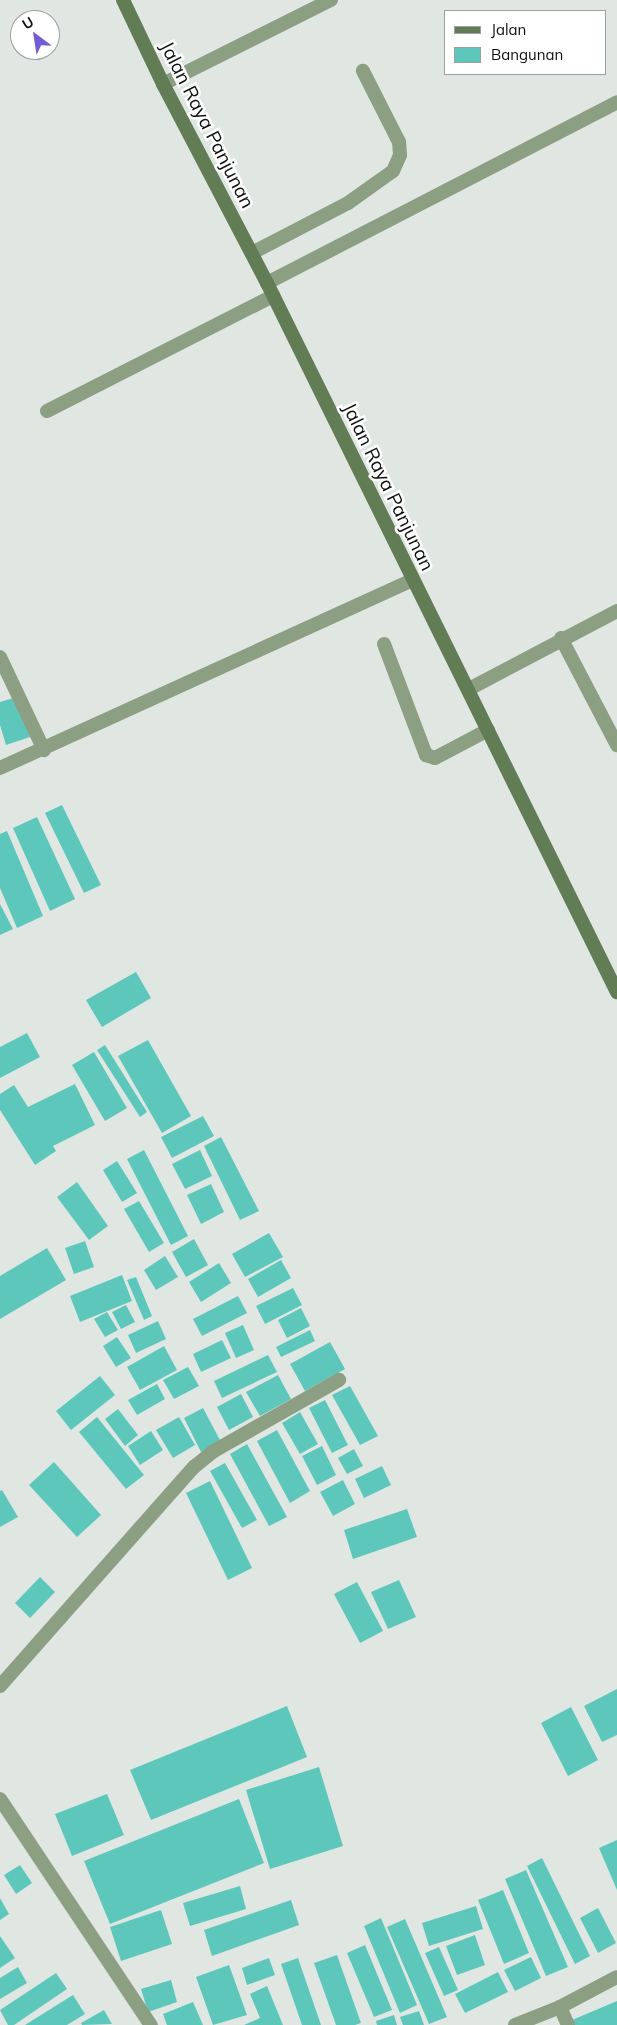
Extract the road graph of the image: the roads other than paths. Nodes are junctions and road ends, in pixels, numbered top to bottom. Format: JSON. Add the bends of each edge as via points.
{"nodes":[{"id":1,"x":123,"y":0,"type":"edge"},
{"id":2,"x":331,"y":0,"type":"edge"},
{"id":3,"x":363,"y":71,"type":"dead end"},
{"id":4,"x":163,"y":84,"type":"junction"},
{"id":5,"x":617,"y":102,"type":"edge"},
{"id":6,"x":252,"y":253,"type":"junction"},
{"id":7,"x":267,"y":283,"type":"junction"},
{"id":8,"x":274,"y":296,"type":"junction"},
{"id":9,"x":46,"y":411,"type":"dead end"},
{"id":10,"x":412,"y":580,"type":"junction"},
{"id":11,"x":617,"y":611,"type":"edge"},
{"id":12,"x":561,"y":638,"type":"junction"},
{"id":13,"x":384,"y":644,"type":"dead end"},
{"id":14,"x":0,"y":657,"type":"edge"},
{"id":15,"x":468,"y":689,"type":"junction"},
{"id":16,"x":488,"y":730,"type":"junction"},
{"id":17,"x":617,"y":745,"type":"edge"},
{"id":18,"x":44,"y":750,"type":"junction"},
{"id":19,"x":0,"y":768,"type":"edge"},
{"id":20,"x":617,"y":992,"type":"edge"},
{"id":21,"x":339,"y":1380,"type":"dead end"},
{"id":22,"x":0,"y":1686,"type":"edge"},
{"id":23,"x":0,"y":1798,"type":"edge"},
{"id":24,"x":617,"y":1977,"type":"edge"},
{"id":25,"x":560,"y":2007,"type":"junction"},
{"id":26,"x":151,"y":2025,"type":"edge"},
{"id":27,"x":515,"y":2025,"type":"edge"},
{"id":28,"x":568,"y":2025,"type":"edge"}],
"edges":[{"from":1,"to":4,"type":"main road","name":"Jalan Raya Panjunan"},
{"from":2,"to":4,"type":"street"},
{"from":3,"to":6,"type":"street","via":[[399,142],[400,155],[393,171],[348,203]]},
{"from":4,"to":6,"type":"main road","name":"Jalan Raya Panjunan"},
{"from":5,"to":7,"type":"street"},
{"from":6,"to":7,"type":"main road","name":"Jalan Raya Panjunan"},
{"from":7,"to":8,"type":"main road","name":"Jalan Raya Panjunan"},
{"from":8,"to":9,"type":"street"},
{"from":8,"to":10,"type":"main road","name":"Jalan Raya Panjunan"},
{"from":10,"to":15,"type":"main road","name":"Jalan Raya Panjunan"},
{"from":10,"to":18,"type":"street"},
{"from":11,"to":12,"type":"street"},
{"from":12,"to":15,"type":"street"},
{"from":12,"to":17,"type":"street"},
{"from":13,"to":16,"type":"street","via":[[426,755],[435,758]]},
{"from":14,"to":18,"type":"street"},
{"from":15,"to":16,"type":"main road","name":"Jalan Raya Panjunan"},
{"from":16,"to":20,"type":"main road","name":"Jalan Raya Panjunan"},
{"from":18,"to":19,"type":"street"},
{"from":21,"to":22,"type":"street","via":[[214,1451],[194,1467]]},
{"from":23,"to":26,"type":"street"},
{"from":24,"to":25,"type":"street"},
{"from":25,"to":27,"type":"street"},
{"from":25,"to":28,"type":"street"}]}
